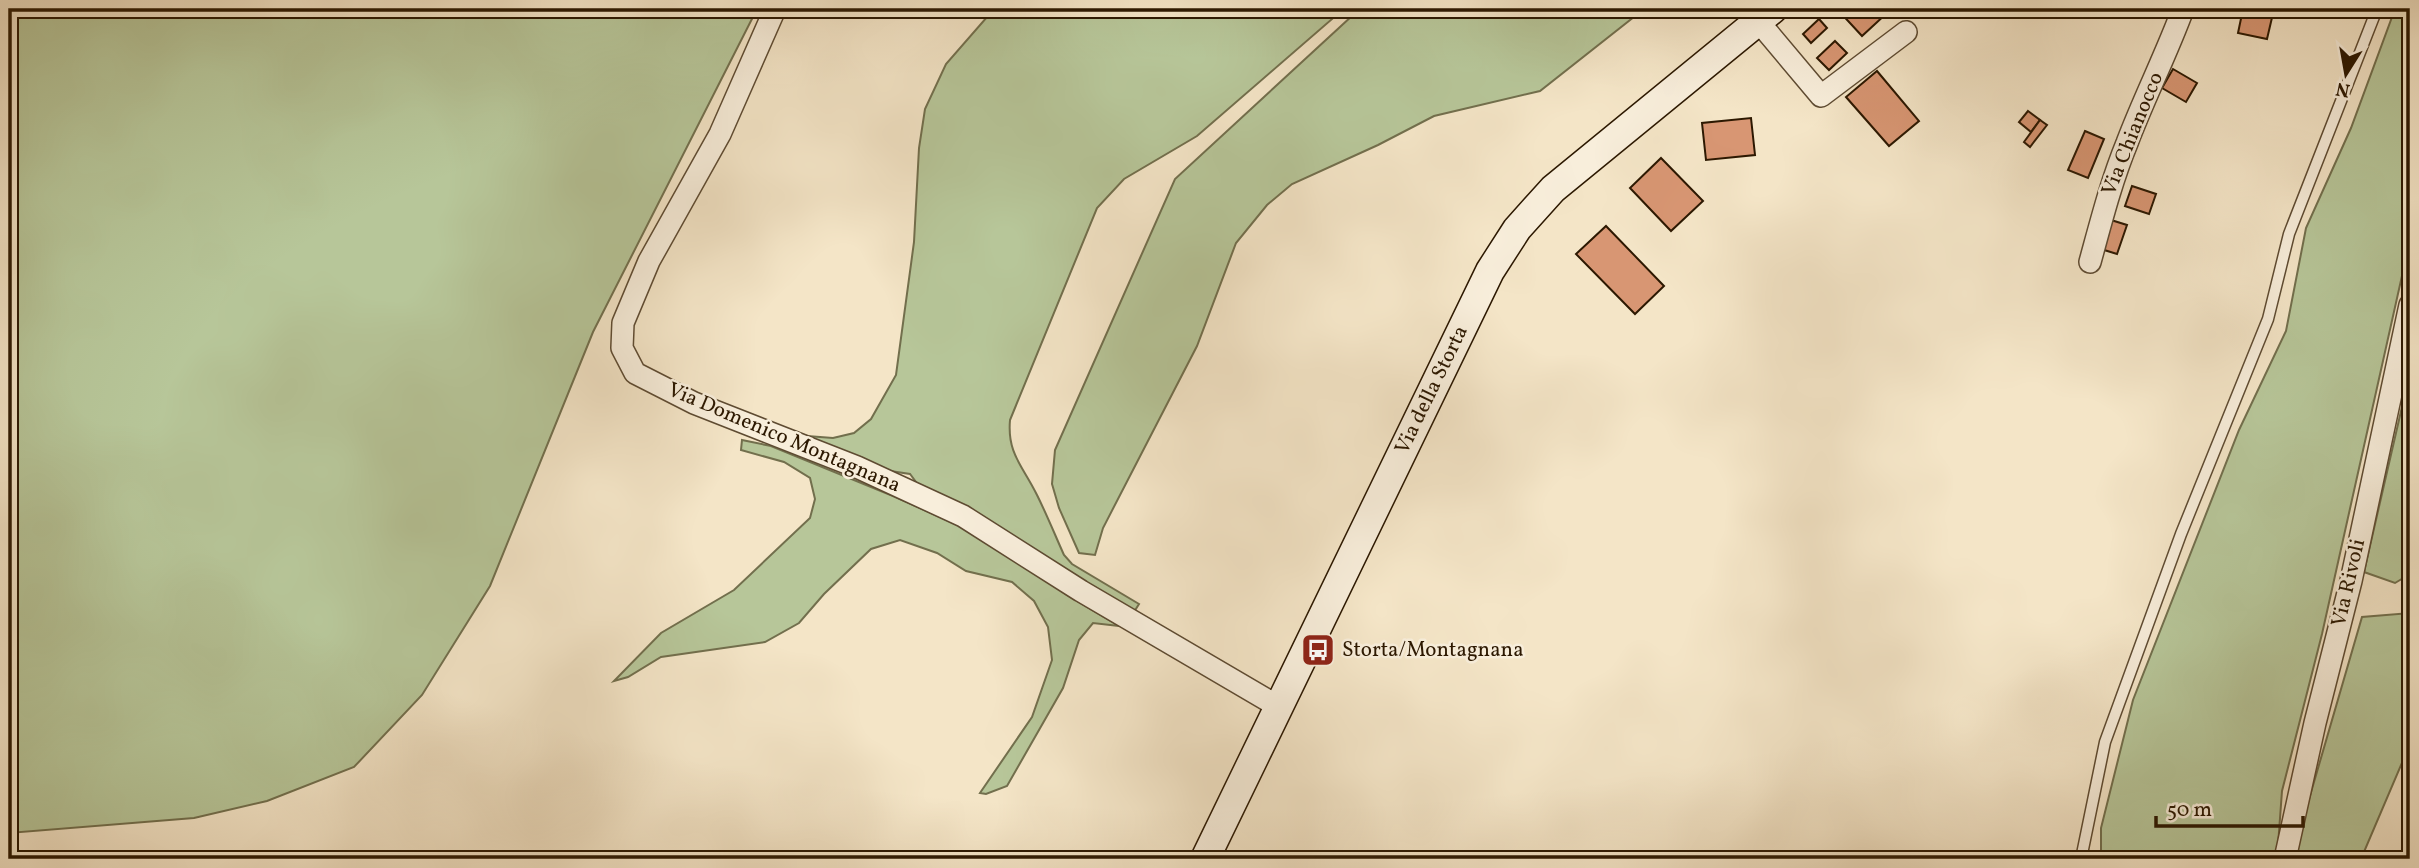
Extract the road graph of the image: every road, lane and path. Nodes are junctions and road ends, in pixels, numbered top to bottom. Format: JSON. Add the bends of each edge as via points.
{"nodes":[{"id":1,"x":775,"y":9,"type":"edge"},
{"id":2,"x":2183,"y":9,"type":"edge"},
{"id":3,"x":2377,"y":9,"type":"edge"},
{"id":4,"x":1766,"y":15,"type":"edge"},
{"id":5,"x":1906,"y":32,"type":"dead end"},
{"id":6,"x":2090,"y":262,"type":"dead end"},
{"id":7,"x":2410,"y":305,"type":"edge"},
{"id":8,"x":1279,"y":707,"type":"junction"},
{"id":9,"x":1205,"y":859,"type":"edge"},
{"id":10,"x":2081,"y":859,"type":"edge"},
{"id":11,"x":2286,"y":859,"type":"edge"}],
"edges":[{"from":1,"to":8,"type":"street","name":"Via Domenico Montagnana","via":[[720,134],[649,261],[623,323],[622,348],[635,373],[694,403],[857,467],[963,516]]},
{"from":2,"to":6,"type":"street","name":"Via Chianocco","via":[[2127,142]]},
{"from":3,"to":10,"type":"lane","via":[[2289,234],[2268,319],[2181,534],[2105,741]]},
{"from":4,"to":5,"type":"street","via":[[1821,96]]},
{"from":4,"to":8,"type":"main road","name":"Via della Storta","via":[[1553,189],[1517,229],[1490,271]]},
{"from":7,"to":11,"type":"street","name":"Via Rivoli"},
{"from":8,"to":9,"type":"main road","name":"Via della Storta"}]}
